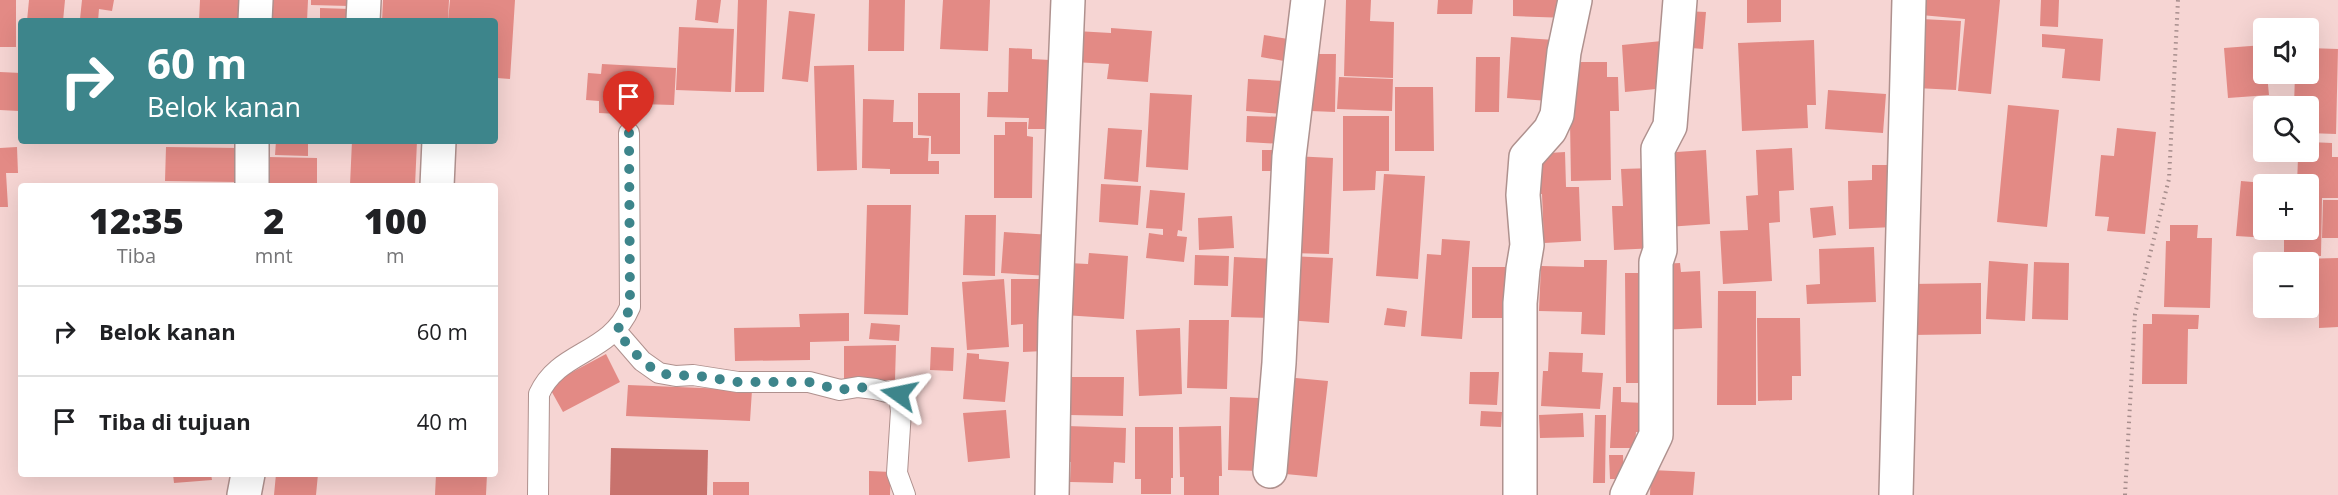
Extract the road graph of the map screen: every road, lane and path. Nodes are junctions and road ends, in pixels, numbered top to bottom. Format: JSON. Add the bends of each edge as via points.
{"nodes":[{"id":1,"x":256,"y":0,"type":"edge"},
{"id":2,"x":364,"y":0,"type":"edge"},
{"id":3,"x":1068,"y":0,"type":"edge"},
{"id":4,"x":1308,"y":0,"type":"edge"},
{"id":5,"x":1575,"y":0,"type":"edge"},
{"id":6,"x":1680,"y":0,"type":"edge"},
{"id":7,"x":1909,"y":0,"type":"edge"},
{"id":8,"x":2178,"y":0,"type":"edge"},
{"id":9,"x":255,"y":18,"type":"edge"},
{"id":10,"x":363,"y":18,"type":"edge"},
{"id":11,"x":629,"y":133,"type":"dead end"},
{"id":12,"x":252,"y":144,"type":"edge"},
{"id":13,"x":439,"y":144,"type":"edge"},
{"id":14,"x":252,"y":183,"type":"edge"},
{"id":15,"x":437,"y":183,"type":"edge"},
{"id":16,"x":616,"y":331,"type":"junction"},
{"id":17,"x":1270,"y":471,"type":"dead end"},
{"id":18,"x":247,"y":477,"type":"edge"},
{"id":19,"x":244,"y":495,"type":"edge"},
{"id":20,"x":538,"y":495,"type":"edge"},
{"id":21,"x":905,"y":495,"type":"edge"},
{"id":22,"x":1052,"y":495,"type":"edge"},
{"id":23,"x":1520,"y":495,"type":"edge"},
{"id":24,"x":1627,"y":495,"type":"edge"},
{"id":25,"x":1896,"y":495,"type":"edge"},
{"id":26,"x":2125,"y":495,"type":"edge"}],
"edges":[{"from":1,"to":9,"type":"street"},
{"from":2,"to":10,"type":"street"},
{"from":3,"to":22,"type":"street"},
{"from":4,"to":17,"type":"street","via":[[1289,157]]},
{"from":5,"to":23,"type":"street","via":[[1557,115],[1550,130],[1526,157],[1523,195],[1527,244],[1520,303]]},
{"from":6,"to":24,"type":"street","via":[[1670,126],[1658,149],[1656,435]]},
{"from":7,"to":25,"type":"street"},
{"from":8,"to":26,"type":"path","via":[[2169,179],[2135,314]]},
{"from":11,"to":16,"type":"lane","via":[[630,307]]},
{"from":12,"to":14,"type":"street"},
{"from":13,"to":15,"type":"street"},
{"from":16,"to":20,"type":"lane","via":[[561,366],[544,382],[539,393]]},
{"from":16,"to":21,"type":"lane","via":[[642,361],[659,373],[738,382],[809,382],[840,390],[858,387],[899,394],[897,472]]},
{"from":18,"to":19,"type":"street"}]}
